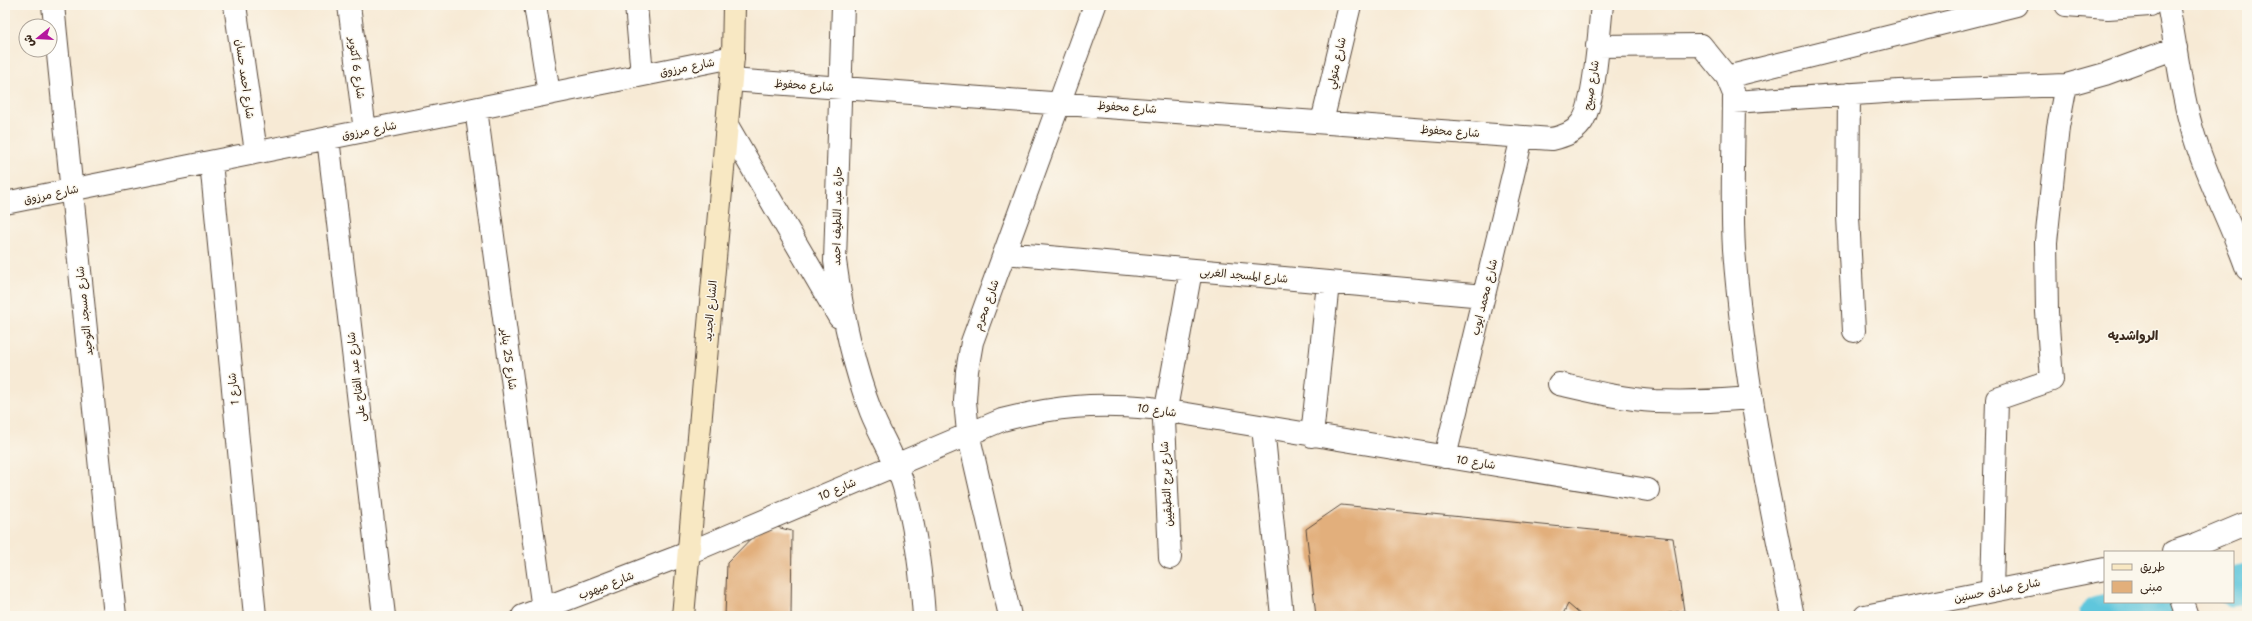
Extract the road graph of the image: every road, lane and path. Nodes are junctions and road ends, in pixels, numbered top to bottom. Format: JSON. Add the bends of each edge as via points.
{"nodes":[{"id":1,"x":53,"y":5,"type":"edge"},
{"id":2,"x":235,"y":5,"type":"edge"},
{"id":3,"x":349,"y":5,"type":"edge"},
{"id":4,"x":536,"y":5,"type":"edge"},
{"id":5,"x":636,"y":5,"type":"edge"},
{"id":6,"x":734,"y":5,"type":"edge"},
{"id":7,"x":844,"y":5,"type":"edge"},
{"id":8,"x":1096,"y":5,"type":"edge"},
{"id":9,"x":1350,"y":5,"type":"edge"},
{"id":10,"x":1602,"y":5,"type":"edge"},
{"id":11,"x":2016,"y":5,"type":"edge"},
{"id":12,"x":2066,"y":5,"type":"edge"},
{"id":13,"x":2150,"y":5,"type":"edge"},
{"id":14,"x":2168,"y":5,"type":"edge"},
{"id":15,"x":1597,"y":46,"type":"junction"},
{"id":16,"x":2176,"y":48,"type":"junction"},
{"id":17,"x":733,"y":58,"type":"junction"},
{"id":18,"x":642,"y":75,"type":"junction"},
{"id":19,"x":1727,"y":77,"type":"junction"},
{"id":20,"x":731,"y":80,"type":"junction"},
{"id":21,"x":2066,"y":85,"type":"junction"},
{"id":22,"x":840,"y":88,"type":"junction"},
{"id":23,"x":549,"y":94,"type":"junction"},
{"id":24,"x":1849,"y":94,"type":"junction"},
{"id":25,"x":1060,"y":102,"type":"junction"},
{"id":26,"x":1734,"y":102,"type":"junction"},
{"id":27,"x":476,"y":109,"type":"junction"},
{"id":28,"x":1322,"y":122,"type":"junction"},
{"id":29,"x":727,"y":125,"type":"junction"},
{"id":30,"x":365,"y":131,"type":"junction"},
{"id":31,"x":1522,"y":137,"type":"junction"},
{"id":32,"x":328,"y":138,"type":"junction"},
{"id":33,"x":256,"y":152,"type":"junction"},
{"id":34,"x":210,"y":162,"type":"junction"},
{"id":35,"x":72,"y":189,"type":"junction"},
{"id":36,"x":5,"y":203,"type":"edge"},
{"id":37,"x":1005,"y":253,"type":"junction"},
{"id":38,"x":2247,"y":269,"type":"edge"},
{"id":39,"x":1191,"y":270,"type":"junction"},
{"id":40,"x":1328,"y":283,"type":"junction"},
{"id":41,"x":1484,"y":296,"type":"junction"},
{"id":42,"x":846,"y":330,"type":"junction"},
{"id":43,"x":1854,"y":331,"type":"dead end"},
{"id":44,"x":1559,"y":384,"type":"dead end"},
{"id":45,"x":1752,"y":398,"type":"junction"},
{"id":46,"x":1165,"y":410,"type":"junction"},
{"id":47,"x":1263,"y":428,"type":"junction"},
{"id":48,"x":968,"y":433,"type":"junction"},
{"id":49,"x":1312,"y":436,"type":"junction"},
{"id":50,"x":1444,"y":457,"type":"junction"},
{"id":51,"x":894,"y":465,"type":"junction"},
{"id":52,"x":1648,"y":490,"type":"dead end"},
{"id":53,"x":2247,"y":523,"type":"edge"},
{"id":54,"x":2176,"y":551,"type":"edge"},
{"id":55,"x":688,"y":553,"type":"junction"},
{"id":56,"x":1170,"y":558,"type":"dead end"},
{"id":57,"x":2104,"y":569,"type":"edge"},
{"id":58,"x":1992,"y":591,"type":"junction"},
{"id":59,"x":2182,"y":603,"type":"edge"},
{"id":60,"x":533,"y":613,"type":"edge"},
{"id":61,"x":115,"y":616,"type":"edge"},
{"id":62,"x":255,"y":616,"type":"edge"},
{"id":63,"x":384,"y":616,"type":"edge"},
{"id":64,"x":683,"y":616,"type":"edge"},
{"id":65,"x":924,"y":616,"type":"edge"},
{"id":66,"x":1010,"y":616,"type":"edge"},
{"id":67,"x":1282,"y":616,"type":"edge"},
{"id":68,"x":1793,"y":616,"type":"edge"},
{"id":69,"x":1865,"y":616,"type":"edge"},
{"id":70,"x":2187,"y":616,"type":"edge"}],
"edges":[{"from":1,"to":35,"type":"street","name":"شارع مسجد التوحيد"},
{"from":2,"to":33,"type":"street","name":"شارع احمد حسان"},
{"from":3,"to":30,"type":"street","name":"شارع 6 أكتوبر"},
{"from":4,"to":23,"type":"street"},
{"from":5,"to":18,"type":"street"},
{"from":6,"to":17,"type":"main road","name":"الشارع الجديد"},
{"from":7,"to":22,"type":"street","name":"حارة عبد اللطيف احمد"},
{"from":8,"to":25,"type":"street","name":"شارع محرم"},
{"from":9,"to":28,"type":"street","name":"شارع متولي"},
{"from":10,"to":15,"type":"street","name":"شارع صبيح"},
{"from":11,"to":19,"type":"street"},
{"from":12,"to":13,"type":"street","via":[[2108,8]]},
{"from":14,"to":16,"type":"street"},
{"from":15,"to":19,"type":"street","via":[[1702,44]]},
{"from":15,"to":31,"type":"street","name":"شارع صبيح","via":[[1590,105],[1582,123],[1565,136],[1552,139]]},
{"from":16,"to":21,"type":"street","via":[[2105,74]]},
{"from":16,"to":38,"type":"street","via":[[2183,99],[2195,140]]},
{"from":17,"to":18,"type":"street","name":"شارع مرزوق"},
{"from":17,"to":20,"type":"main road","name":"الشارع الجديد"},
{"from":18,"to":23,"type":"street","name":"شارع مرزوق"},
{"from":19,"to":26,"type":"street","via":[[1734,94]]},
{"from":20,"to":22,"type":"street","name":"شارع محفوظ"},
{"from":20,"to":29,"type":"main road","name":"الشارع الجديد"},
{"from":21,"to":24,"type":"street"},
{"from":21,"to":58,"type":"street","via":[[2058,127],[2046,242],[2047,312],[2052,380],[1997,399]]},
{"from":22,"to":25,"type":"street","name":"شارع محفوظ"},
{"from":22,"to":42,"type":"street","name":"حارة عبد اللطيف احمد","via":[[835,261]]},
{"from":23,"to":27,"type":"street","name":"شارع مرزوق"},
{"from":24,"to":26,"type":"street"},
{"from":24,"to":43,"type":"street","via":[[1848,216]]},
{"from":25,"to":28,"type":"street","name":"شارع محفوظ"},
{"from":25,"to":37,"type":"street","name":"شارع محرم"},
{"from":26,"to":45,"type":"street","via":[[1734,248]]},
{"from":27,"to":30,"type":"street","name":"شارع مرزوق"},
{"from":27,"to":60,"type":"street","name":"شارع 25 يناير"},
{"from":28,"to":31,"type":"street","name":"شارع محفوظ"},
{"from":29,"to":42,"type":"street"},
{"from":29,"to":55,"type":"main road","name":"الشارع الجديد"},
{"from":30,"to":32,"type":"street","name":"شارع مرزوق"},
{"from":31,"to":41,"type":"street","name":"شارع محمد ايوب"},
{"from":32,"to":33,"type":"street","name":"شارع مرزوق"},
{"from":32,"to":63,"type":"street","name":"شارع عبد الفتاح على"},
{"from":33,"to":34,"type":"street","name":"شارع مرزوق"},
{"from":34,"to":35,"type":"street","name":"شارع مرزوق"},
{"from":34,"to":62,"type":"street","name":"شارع 1"},
{"from":35,"to":36,"type":"street","name":"شارع مرزوق"},
{"from":35,"to":61,"type":"street","name":"شارع مسجد التوحيد"},
{"from":37,"to":39,"type":"street","name":"شارع المسجد الغربى"},
{"from":37,"to":48,"type":"street","name":"شارع محرم","via":[[972,342],[965,401]]},
{"from":39,"to":40,"type":"street","name":"شارع المسجد الغربى"},
{"from":39,"to":46,"type":"street","name":"شارع برج التطبقيين"},
{"from":40,"to":41,"type":"street","name":"شارع المسجد الغربى"},
{"from":40,"to":49,"type":"street"},
{"from":41,"to":50,"type":"street","name":"شارع محمد ايوب"},
{"from":42,"to":51,"type":"street","name":"حارة عبد اللطيف احمد","via":[[871,412]]},
{"from":44,"to":45,"type":"street","via":[[1605,394],[1654,400],[1703,402]]},
{"from":45,"to":68,"type":"street","via":[[1768,496]]},
{"from":46,"to":47,"type":"street","name":"شارع 10"},
{"from":46,"to":48,"type":"street","name":"شارع 10","via":[[1108,404],[1072,406],[1002,420]]},
{"from":46,"to":56,"type":"street","name":"شارع برج التطبقيين","via":[[1164,458]]},
{"from":47,"to":49,"type":"street","name":"شارع 10"},
{"from":47,"to":67,"type":"street"},
{"from":48,"to":51,"type":"street","name":"شارع 10"},
{"from":48,"to":66,"type":"street","name":"شارع محرم"},
{"from":49,"to":50,"type":"street","name":"شارع 10"},
{"from":50,"to":52,"type":"street","name":"شارع 10"},
{"from":51,"to":55,"type":"street","name":"شارع 10"},
{"from":51,"to":65,"type":"street","name":"حارة عبد اللطيف احمد","via":[[904,485],[915,534]]},
{"from":53,"to":54,"type":"street"},
{"from":55,"to":60,"type":"street","name":"شارع ميهوب"},
{"from":55,"to":64,"type":"main road","name":"الشارع الجديد"},
{"from":57,"to":58,"type":"street","name":"شارع صادق حسنين"},
{"from":58,"to":69,"type":"street","name":"شارع صادق حسنين"},
{"from":59,"to":70,"type":"street"}]}
